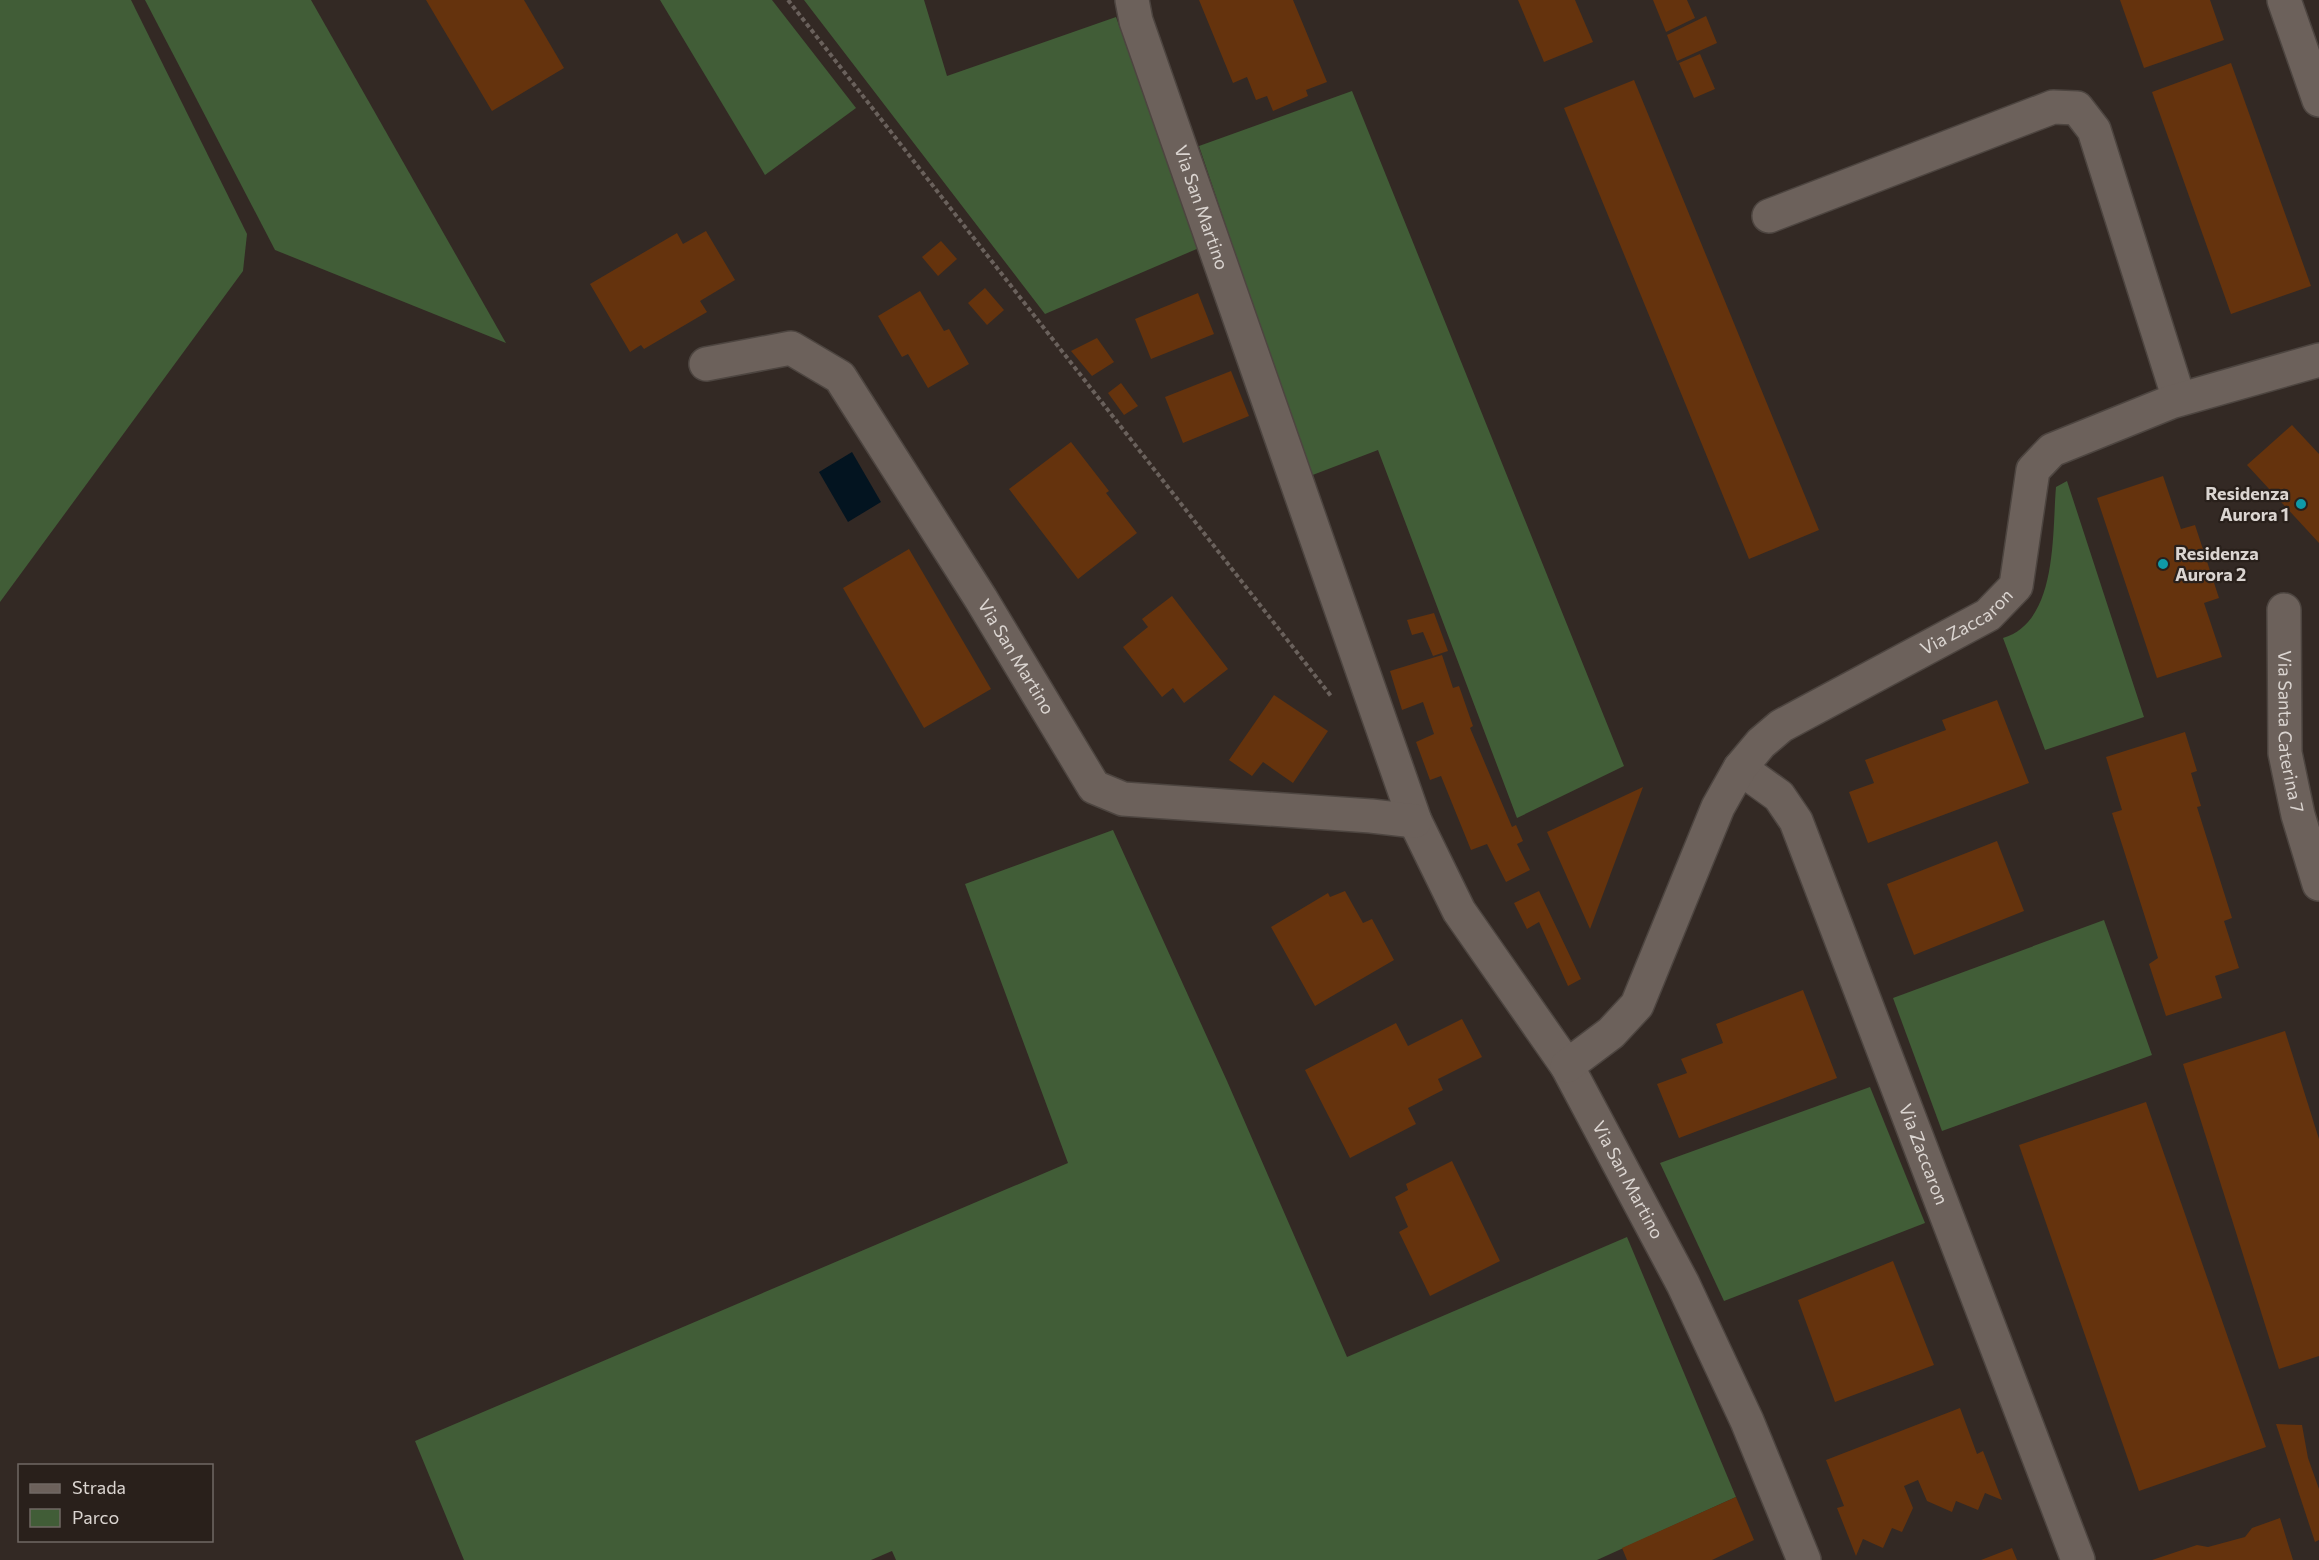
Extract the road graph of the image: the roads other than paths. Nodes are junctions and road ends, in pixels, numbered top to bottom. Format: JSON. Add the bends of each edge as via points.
{"nodes":[{"id":1,"x":1132,"y":0,"type":"edge"},
{"id":2,"x":2284,"y":0,"type":"edge"},
{"id":3,"x":2319,"y":100,"type":"edge"},
{"id":4,"x":1769,"y":216,"type":"dead end"},
{"id":5,"x":2319,"y":360,"type":"edge"},
{"id":6,"x":706,"y":364,"type":"dead end"},
{"id":7,"x":2179,"y":399,"type":"junction"},
{"id":8,"x":2284,"y":610,"type":"dead end"},
{"id":9,"x":1740,"y":768,"type":"junction"},
{"id":10,"x":1415,"y":821,"type":"junction"},
{"id":11,"x":2319,"y":884,"type":"edge"},
{"id":12,"x":1567,"y":1066,"type":"junction"},
{"id":13,"x":1804,"y":1560,"type":"edge"},
{"id":14,"x":2078,"y":1560,"type":"edge"}],
"edges":[{"from":1,"to":10,"type":"street","name":"Via San Martino","via":[[1136,21]]},
{"from":2,"to":3,"type":"street"},
{"from":4,"to":7,"type":"street","via":[[2054,107],[2077,108],[2094,130]]},
{"from":5,"to":7,"type":"street","name":"Via Zaccaron"},
{"from":6,"to":10,"type":"street","name":"Via San Martino","via":[[791,348],[840,377],[1094,787],[1124,799]]},
{"from":7,"to":9,"type":"street","name":"Via Zaccaron","via":[[2052,450],[2033,470],[2016,586],[1988,615],[1781,726]]},
{"from":8,"to":11,"type":"street","name":"Via Santa Caterina 7","via":[[2285,753]]},
{"from":9,"to":12,"type":"street","name":"Via Zaccaron","via":[[1718,807],[1637,1005],[1611,1033]]},
{"from":9,"to":14,"type":"street","name":"Via Zaccaron","via":[[1779,796],[1796,821]]},
{"from":10,"to":12,"type":"street","name":"Via San Martino","via":[[1459,911]]},
{"from":12,"to":13,"type":"street","name":"Via San Martino","via":[[1683,1284],[1747,1421]]}]}
